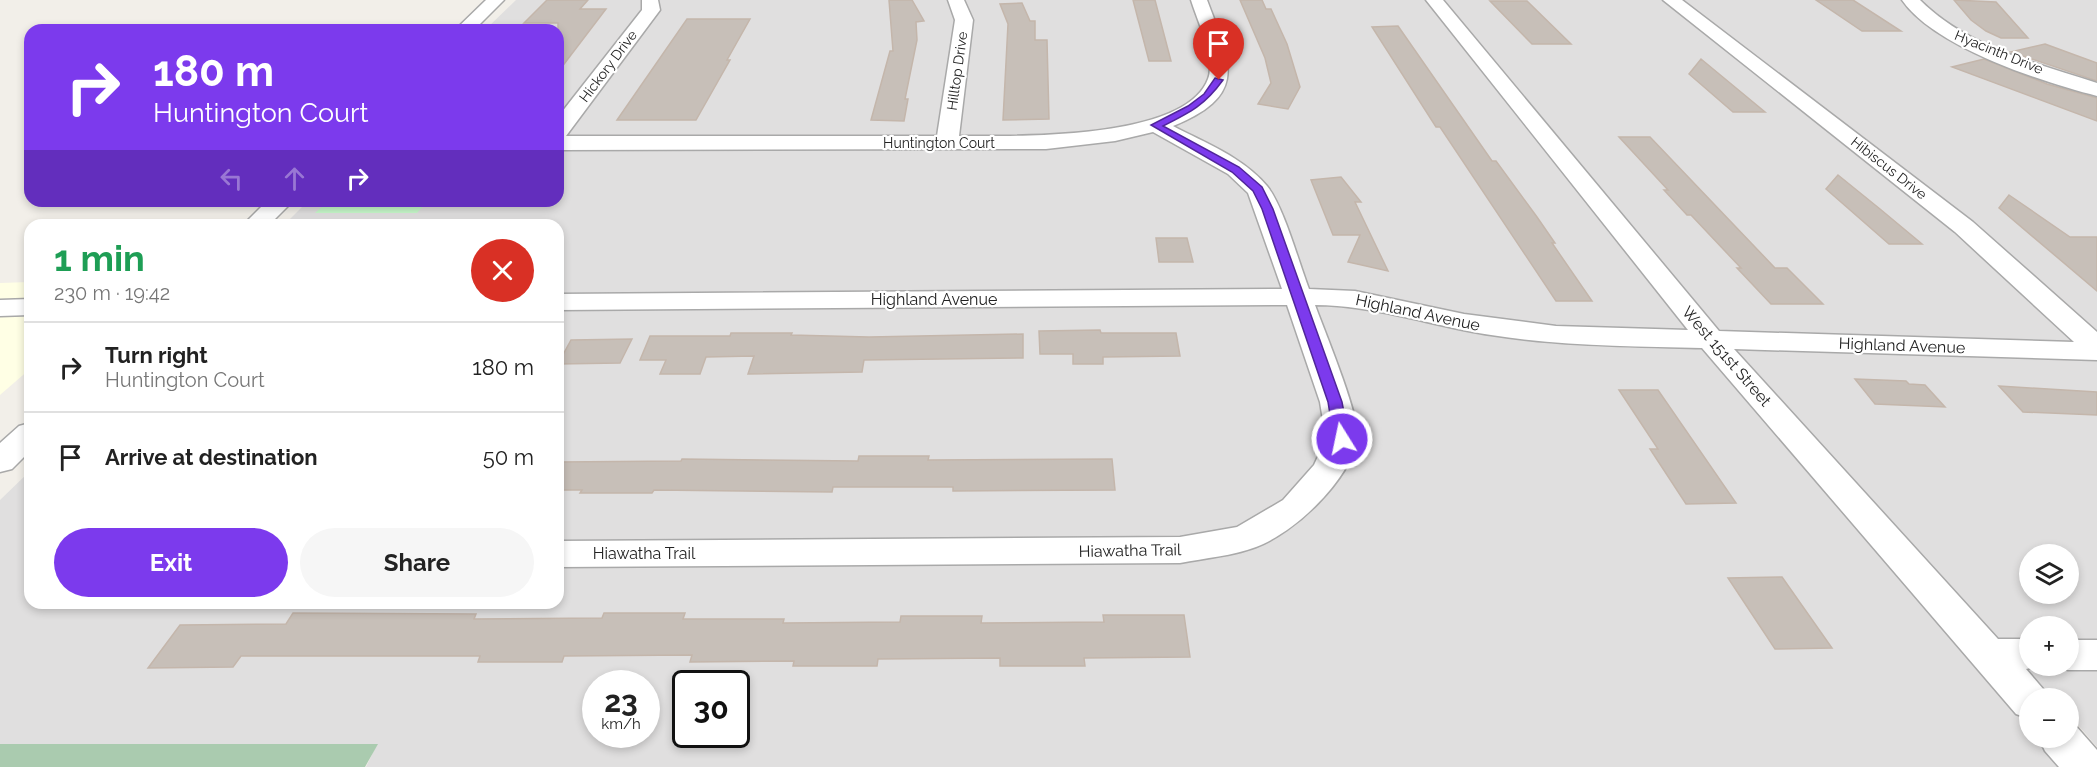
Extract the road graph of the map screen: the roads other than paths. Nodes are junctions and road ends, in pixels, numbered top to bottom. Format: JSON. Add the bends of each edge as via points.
{"nodes":[{"id":1,"x":496,"y":0,"type":"edge"},
{"id":2,"x":651,"y":0,"type":"edge"},
{"id":3,"x":956,"y":0,"type":"edge"},
{"id":4,"x":1199,"y":0,"type":"edge"},
{"id":5,"x":1434,"y":0,"type":"edge"},
{"id":6,"x":1671,"y":0,"type":"edge"},
{"id":7,"x":1910,"y":0,"type":"edge"},
{"id":8,"x":470,"y":24,"type":"edge"},
{"id":9,"x":2097,"y":90,"type":"edge"},
{"id":10,"x":564,"y":123,"type":"edge"},
{"id":11,"x":1156,"y":125,"type":"junction"},
{"id":12,"x":564,"y":143,"type":"edge"},
{"id":13,"x":947,"y":143,"type":"junction"},
{"id":14,"x":274,"y":207,"type":"edge"},
{"id":15,"x":262,"y":219,"type":"edge"},
{"id":16,"x":1296,"y":296,"type":"junction"},
{"id":17,"x":564,"y":302,"type":"edge"},
{"id":18,"x":24,"y":307,"type":"edge"},
{"id":19,"x":0,"y":308,"type":"edge"},
{"id":20,"x":1710,"y":339,"type":"junction"},
{"id":21,"x":2097,"y":349,"type":"edge"},
{"id":22,"x":24,"y":439,"type":"edge"},
{"id":23,"x":0,"y":461,"type":"edge"},
{"id":24,"x":564,"y":554,"type":"edge"},
{"id":25,"x":1988,"y":654,"type":"junction"},
{"id":26,"x":2019,"y":654,"type":"edge"},
{"id":27,"x":2079,"y":654,"type":"edge"},
{"id":28,"x":2097,"y":655,"type":"edge"},
{"id":29,"x":2019,"y":689,"type":"edge"},
{"id":30,"x":2069,"y":748,"type":"edge"},
{"id":31,"x":2085,"y":767,"type":"edge"}],
"edges":[{"from":1,"to":8,"type":"street"},
{"from":2,"to":10,"type":"street","name":"Hickory Drive","via":[[651,10]]},
{"from":3,"to":13,"type":"street","name":"Hilltop Drive","via":[[964,20]]},
{"from":4,"to":11,"type":"street","name":"Huntington Court","via":[[1218,58],[1219,80],[1192,108]]},
{"from":5,"to":20,"type":"street","name":"West 151st Street"},
{"from":6,"to":21,"type":"street","name":"Hibiscus Drive","via":[[1964,227]]},
{"from":7,"to":9,"type":"street","name":"Hyacinth Drive","via":[[1924,15],[1968,42]]},
{"from":11,"to":13,"type":"street","name":"Huntington Court","via":[[1124,134],[1069,141]]},
{"from":11,"to":16,"type":"street","name":"Hiawatha Trail","via":[[1236,169],[1258,190]]},
{"from":12,"to":13,"type":"street","name":"Huntington Court"},
{"from":14,"to":15,"type":"street"},
{"from":16,"to":17,"type":"street","name":"Highland Avenue"},
{"from":16,"to":20,"type":"street","name":"Highland Avenue","via":[[1369,300],[1436,317],[1556,335]]},
{"from":16,"to":24,"type":"street","name":"Hiawatha Trail","via":[[1335,402],[1342,439],[1328,470],[1295,508],[1246,538],[1180,550]]},
{"from":18,"to":19,"type":"street"},
{"from":20,"to":21,"type":"street","name":"Highland Avenue"},
{"from":20,"to":25,"type":"street","name":"West 151st Street"},
{"from":22,"to":23,"type":"street"},
{"from":25,"to":26,"type":"street"},
{"from":25,"to":29,"type":"street","name":"West 151st Street"},
{"from":27,"to":28,"type":"street"},
{"from":30,"to":31,"type":"street"}]}
